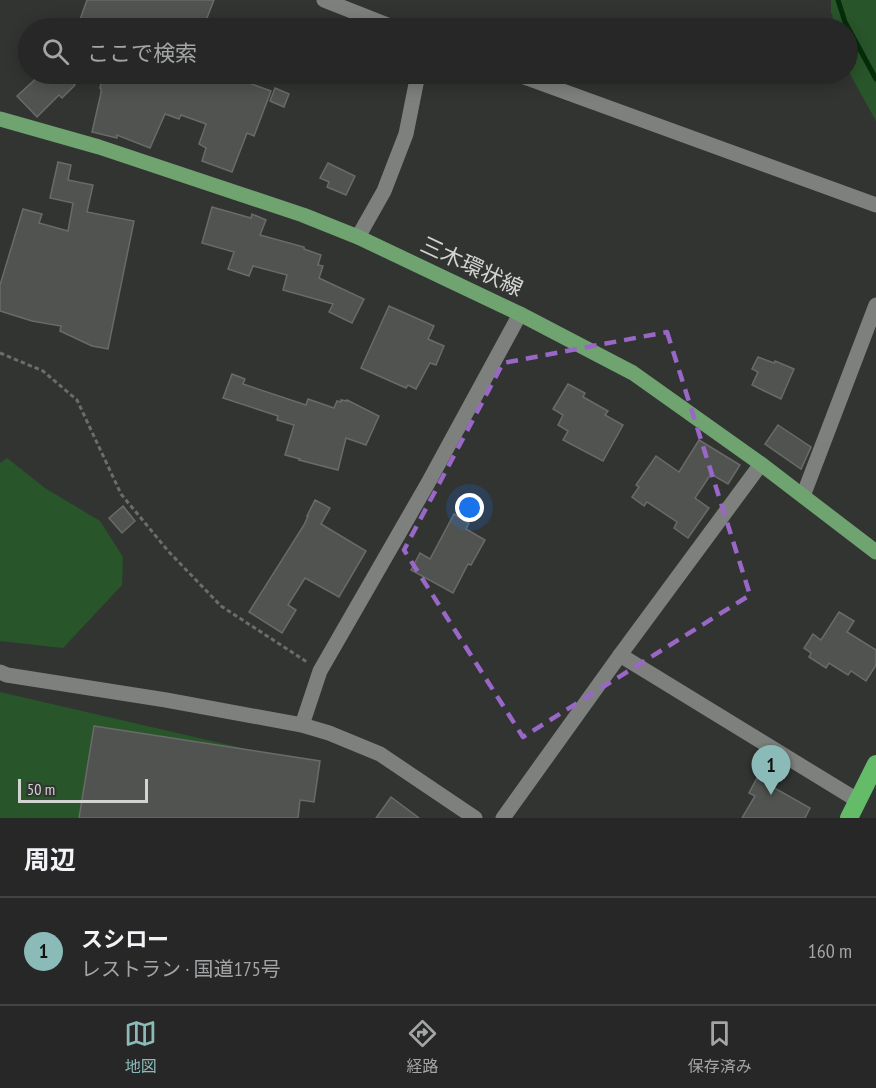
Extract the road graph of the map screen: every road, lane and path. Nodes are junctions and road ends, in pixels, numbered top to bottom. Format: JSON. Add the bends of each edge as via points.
{"nodes":[{"id":1,"x":324,"y":0,"type":"edge"},
{"id":2,"x":370,"y":18,"type":"edge"},
{"id":3,"x":416,"y":84,"type":"edge"},
{"id":4,"x":543,"y":84,"type":"edge"},
{"id":5,"x":0,"y":119,"type":"edge"},
{"id":6,"x":876,"y":205,"type":"edge"},
{"id":7,"x":358,"y":237,"type":"junction"},
{"id":8,"x":876,"y":305,"type":"edge"},
{"id":9,"x":520,"y":314,"type":"junction"},
{"id":10,"x":0,"y":353,"type":"edge"},
{"id":11,"x":761,"y":464,"type":"junction"},
{"id":12,"x":803,"y":496,"type":"junction"},
{"id":13,"x":876,"y":552,"type":"edge"},
{"id":14,"x":621,"y":655,"type":"junction"},
{"id":15,"x":320,"y":671,"type":"junction"},
{"id":16,"x":0,"y":672,"type":"edge"},
{"id":17,"x":302,"y":725,"type":"junction"},
{"id":18,"x":876,"y":764,"type":"edge"},
{"id":19,"x":857,"y":800,"type":"junction"},
{"id":20,"x":476,"y":818,"type":"edge"},
{"id":21,"x":503,"y":818,"type":"edge"},
{"id":22,"x":849,"y":818,"type":"edge"}],
"edges":[{"from":1,"to":2,"type":"street"},
{"from":3,"to":7,"type":"street","via":[[406,134],[384,191]]},
{"from":4,"to":6,"type":"street"},
{"from":5,"to":7,"type":"main road","name":"三木環状線","via":[[122,154]]},
{"from":7,"to":9,"type":"main road","name":"三木環状線"},
{"from":8,"to":12,"type":"street"},
{"from":9,"to":11,"type":"main road","name":"三木環状線","via":[[633,373]]},
{"from":9,"to":15,"type":"street"},
{"from":10,"to":15,"type":"path","via":[[44,371],[77,400],[121,494],[221,606]]},
{"from":11,"to":12,"type":"main road","name":"三木環状線"},
{"from":11,"to":14,"type":"street"},
{"from":12,"to":13,"type":"main road","name":"三木環状線"},
{"from":14,"to":19,"type":"street"},
{"from":14,"to":21,"type":"street"},
{"from":15,"to":17,"type":"street"},
{"from":16,"to":17,"type":"street"},
{"from":17,"to":20,"type":"street","via":[[380,754]]},
{"from":18,"to":19,"type":"highway"},
{"from":19,"to":22,"type":"highway"}]}
